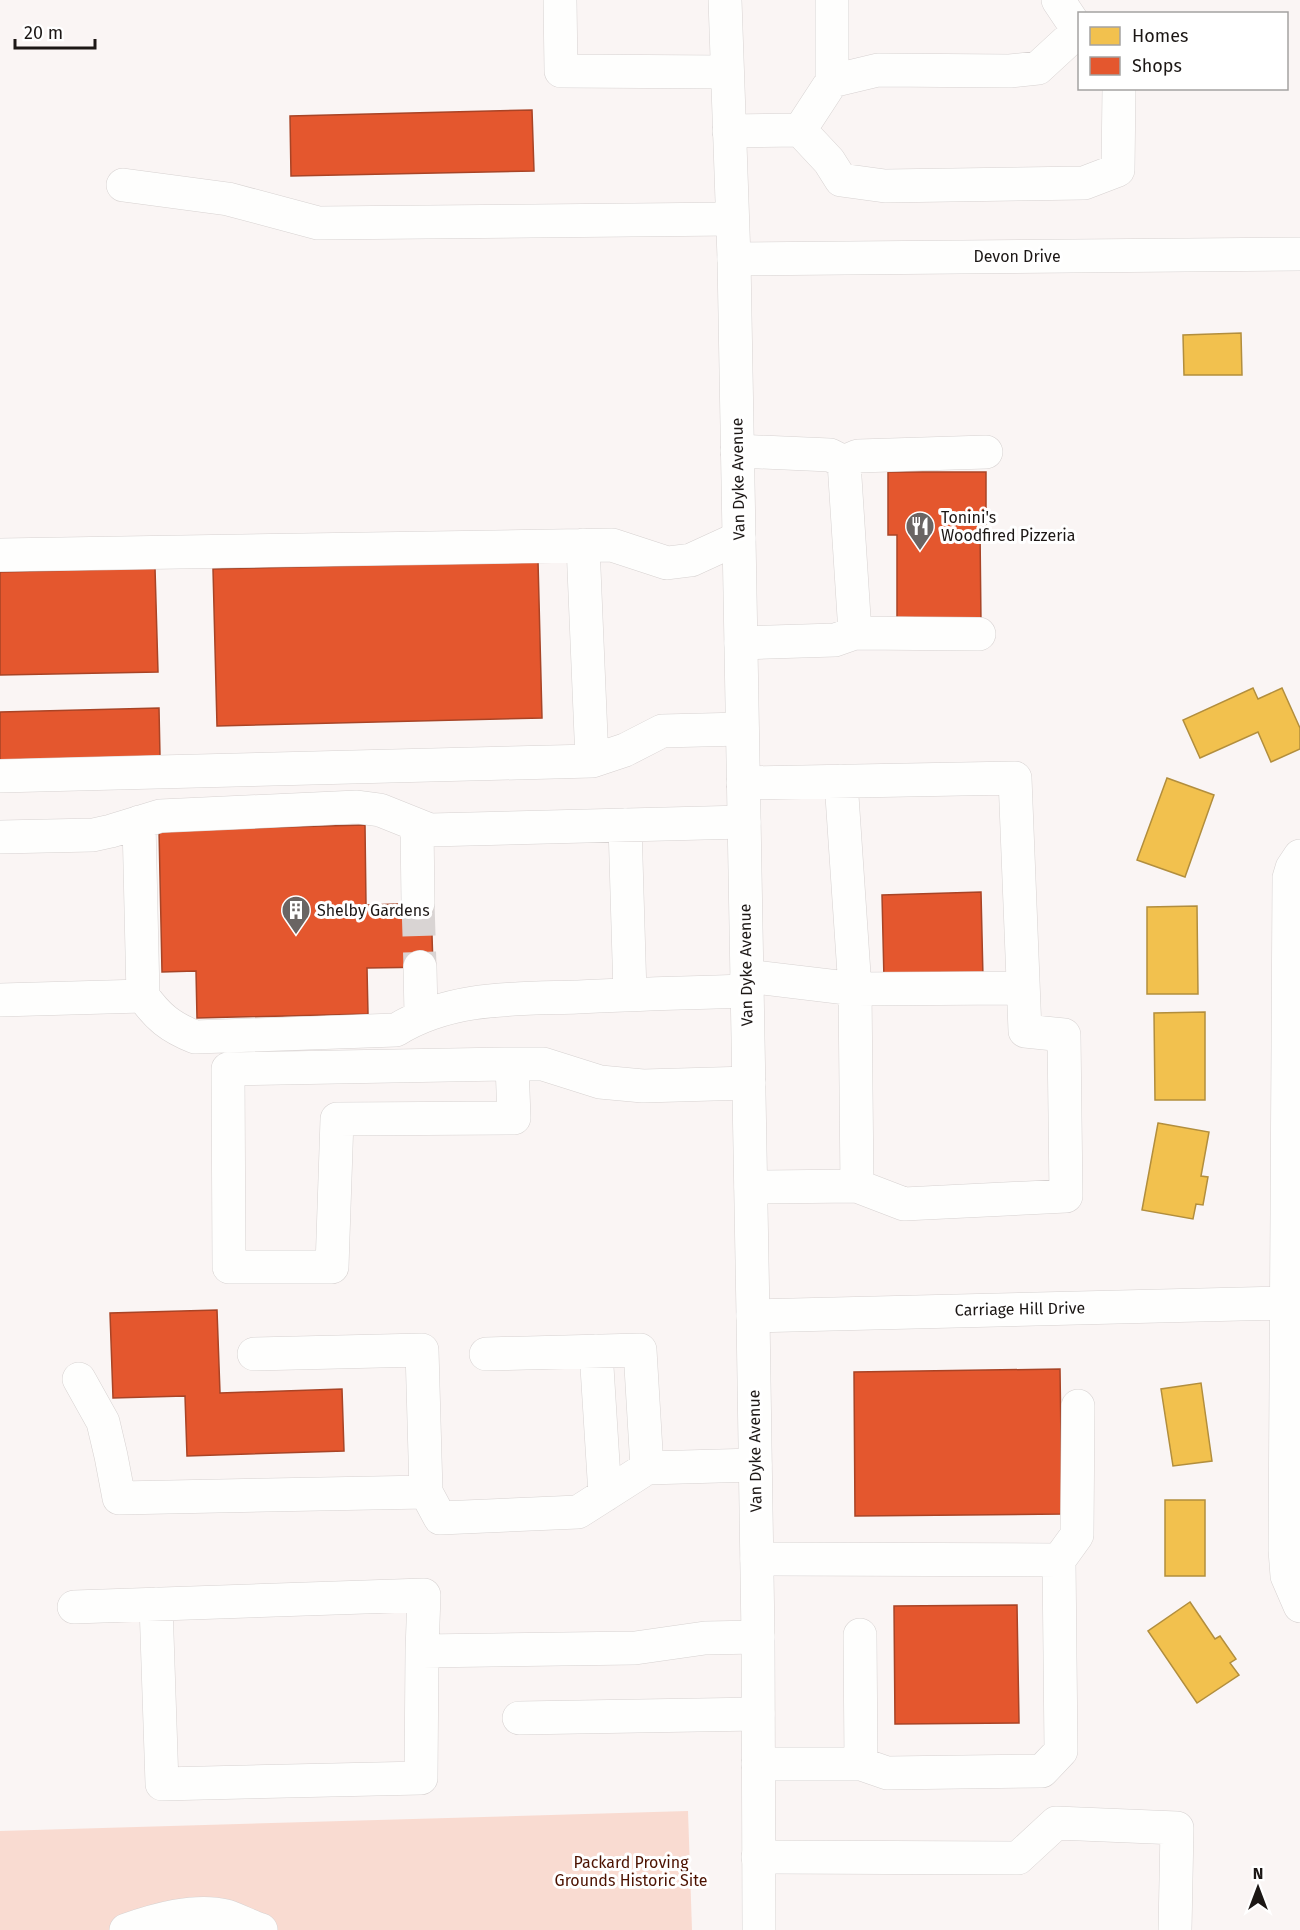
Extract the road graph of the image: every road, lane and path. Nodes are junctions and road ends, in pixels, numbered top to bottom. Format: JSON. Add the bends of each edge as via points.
{"nodes":[{"id":1,"x":560,"y":0,"type":"edge"},
{"id":2,"x":725,"y":0,"type":"edge"},
{"id":3,"x":832,"y":0,"type":"edge"},
{"id":4,"x":1058,"y":0,"type":"edge"},
{"id":5,"x":1078,"y":31,"type":"edge"},
{"id":6,"x":1078,"y":34,"type":"edge"},
{"id":7,"x":728,"y":72,"type":"junction"},
{"id":8,"x":832,"y":81,"type":"junction"},
{"id":9,"x":1119,"y":90,"type":"edge"},
{"id":10,"x":729,"y":130,"type":"junction"},
{"id":11,"x":801,"y":130,"type":"junction"},
{"id":12,"x":123,"y":185,"type":"dead end"},
{"id":13,"x":732,"y":219,"type":"junction"},
{"id":14,"x":1300,"y":254,"type":"edge"},
{"id":15,"x":734,"y":259,"type":"junction"},
{"id":16,"x":737,"y":452,"type":"junction"},
{"id":17,"x":986,"y":452,"type":"dead end"},
{"id":18,"x":844,"y":462,"type":"junction"},
{"id":19,"x":739,"y":538,"type":"junction"},
{"id":20,"x":583,"y":545,"type":"junction"},
{"id":21,"x":0,"y":555,"type":"edge"},
{"id":22,"x":855,"y":633,"type":"junction"},
{"id":23,"x":979,"y":634,"type":"dead end"},
{"id":24,"x":741,"y":643,"type":"junction"},
{"id":25,"x":742,"y":729,"type":"junction"},
{"id":26,"x":592,"y":761,"type":"junction"},
{"id":27,"x":0,"y":776,"type":"edge"},
{"id":28,"x":841,"y":781,"type":"junction"},
{"id":29,"x":743,"y":783,"type":"junction"},
{"id":30,"x":139,"y":822,"type":"junction"},
{"id":31,"x":744,"y":822,"type":"junction"},
{"id":32,"x":417,"y":825,"type":"junction"},
{"id":33,"x":625,"y":825,"type":"junction"},
{"id":34,"x":0,"y":837,"type":"edge"},
{"id":35,"x":1300,"y":856,"type":"edge"},
{"id":36,"x":418,"y":903,"type":"tunnel mouth"},
{"id":37,"x":420,"y":967,"type":"tunnel mouth"},
{"id":38,"x":747,"y":983,"type":"junction"},
{"id":39,"x":1023,"y":988,"type":"junction"},
{"id":40,"x":855,"y":989,"type":"junction"},
{"id":41,"x":630,"y":994,"type":"junction"},
{"id":42,"x":142,"y":996,"type":"junction"},
{"id":43,"x":0,"y":1000,"type":"edge"},
{"id":44,"x":421,"y":1016,"type":"junction"},
{"id":45,"x":512,"y":1064,"type":"junction"},
{"id":46,"x":749,"y":1083,"type":"junction"},
{"id":47,"x":857,"y":1186,"type":"junction"},
{"id":48,"x":751,"y":1187,"type":"junction"},
{"id":49,"x":1294,"y":1236,"type":"edge"},
{"id":50,"x":1287,"y":1303,"type":"junction"},
{"id":51,"x":753,"y":1316,"type":"junction"},
{"id":52,"x":596,"y":1351,"type":"junction"},
{"id":53,"x":254,"y":1354,"type":"dead end"},
{"id":54,"x":486,"y":1354,"type":"dead end"},
{"id":55,"x":79,"y":1379,"type":"dead end"},
{"id":56,"x":1078,"y":1406,"type":"dead end"},
{"id":57,"x":755,"y":1465,"type":"junction"},
{"id":58,"x":647,"y":1468,"type":"junction"},
{"id":59,"x":426,"y":1492,"type":"junction"},
{"id":60,"x":605,"y":1495,"type":"junction"},
{"id":61,"x":757,"y":1559,"type":"junction"},
{"id":62,"x":1059,"y":1560,"type":"junction"},
{"id":63,"x":156,"y":1604,"type":"junction"},
{"id":64,"x":1300,"y":1606,"type":"edge"},
{"id":65,"x":74,"y":1607,"type":"dead end"},
{"id":66,"x":860,"y":1635,"type":"dead end"},
{"id":67,"x":758,"y":1637,"type":"junction"},
{"id":68,"x":422,"y":1651,"type":"junction"},
{"id":69,"x":758,"y":1714,"type":"junction"},
{"id":70,"x":519,"y":1719,"type":"dead end"},
{"id":71,"x":758,"y":1764,"type":"junction"},
{"id":72,"x":861,"y":1764,"type":"junction"},
{"id":73,"x":758,"y":1857,"type":"junction"},
{"id":74,"x":126,"y":1930,"type":"edge"},
{"id":75,"x":261,"y":1930,"type":"edge"},
{"id":76,"x":759,"y":1930,"type":"edge"},
{"id":77,"x":1175,"y":1930,"type":"edge"}],
"edges":[{"from":1,"to":7,"type":"main road","via":[[561,71]]},
{"from":2,"to":7,"type":"main road","name":"Van Dyke Avenue"},
{"from":3,"to":8,"type":"main road"},
{"from":4,"to":5,"type":"main road"},
{"from":6,"to":8,"type":"main road","via":[[1038,68],[878,70]]},
{"from":7,"to":10,"type":"main road","name":"Van Dyke Avenue"},
{"from":8,"to":11,"type":"main road"},
{"from":9,"to":11,"type":"main road","via":[[1118,170],[1084,183],[885,186],[841,180]]},
{"from":10,"to":11,"type":"main road"},
{"from":10,"to":13,"type":"main road","name":"Van Dyke Avenue"},
{"from":12,"to":13,"type":"main road","via":[[228,199],[318,223]]},
{"from":13,"to":15,"type":"main road","name":"Van Dyke Avenue"},
{"from":14,"to":15,"type":"main road","name":"Devon Drive"},
{"from":15,"to":16,"type":"main road","name":"Van Dyke Avenue"},
{"from":16,"to":18,"type":"main road","via":[[830,454]]},
{"from":16,"to":19,"type":"main road","name":"Van Dyke Avenue"},
{"from":17,"to":18,"type":"main road","via":[[858,456]]},
{"from":18,"to":22,"type":"main road"},
{"from":19,"to":20,"type":"main road","via":[[691,560],[667,563],[612,545]]},
{"from":19,"to":24,"type":"main road","name":"Van Dyke Avenue"},
{"from":20,"to":21,"type":"main road"},
{"from":20,"to":26,"type":"main road"},
{"from":22,"to":23,"type":"main road"},
{"from":22,"to":24,"type":"main road","via":[[835,640]]},
{"from":24,"to":25,"type":"main road","name":"Van Dyke Avenue"},
{"from":25,"to":26,"type":"main road","via":[[662,731]]},
{"from":25,"to":29,"type":"main road","name":"Van Dyke Avenue"},
{"from":26,"to":27,"type":"main road"},
{"from":28,"to":29,"type":"main road"},
{"from":28,"to":39,"type":"main road","via":[[1015,778]]},
{"from":28,"to":40,"type":"main road"},
{"from":29,"to":31,"type":"main road","name":"Van Dyke Avenue"},
{"from":30,"to":32,"type":"main road","via":[[160,816],[357,807],[380,810]]},
{"from":30,"to":34,"type":"main road","via":[[93,835]]},
{"from":30,"to":42,"type":"main road"},
{"from":31,"to":33,"type":"main road"},
{"from":31,"to":38,"type":"main road","name":"Van Dyke Avenue"},
{"from":32,"to":33,"type":"main road","via":[[430,830]]},
{"from":32,"to":36,"type":"main road"},
{"from":33,"to":41,"type":"main road"},
{"from":35,"to":49,"type":"main road","via":[[1289,878]]},
{"from":37,"to":44,"type":"main road"},
{"from":38,"to":40,"type":"main road"},
{"from":38,"to":41,"type":"main road"},
{"from":38,"to":46,"type":"main road","name":"Van Dyke Avenue"},
{"from":39,"to":40,"type":"main road"},
{"from":39,"to":47,"type":"main road","via":[[1025,1031],[1064,1035],[1066,1196],[904,1204]]},
{"from":40,"to":47,"type":"main road"},
{"from":41,"to":44,"type":"main road","via":[[482,1001]]},
{"from":42,"to":43,"type":"main road"},
{"from":42,"to":44,"type":"main road","via":[[175,1029],[195,1037],[396,1030]]},
{"from":45,"to":45,"type":"main road","via":[[228,1069],[229,1267],[332,1267],[337,1119],[514,1118]]},
{"from":45,"to":46,"type":"main road","via":[[543,1064],[600,1082],[644,1086]]},
{"from":46,"to":48,"type":"main road","name":"Van Dyke Avenue"},
{"from":47,"to":48,"type":"main road"},
{"from":48,"to":51,"type":"main road","name":"Van Dyke Avenue"},
{"from":49,"to":50,"type":"main road"},
{"from":50,"to":51,"type":"main road","name":"Carriage Hill Drive"},
{"from":50,"to":64,"type":"main road","via":[[1285,1550],[1287,1576]]},
{"from":51,"to":57,"type":"main road","name":"Van Dyke Avenue"},
{"from":52,"to":54,"type":"main road"},
{"from":52,"to":58,"type":"main road","via":[[640,1350]]},
{"from":52,"to":60,"type":"main road"},
{"from":53,"to":59,"type":"main road","via":[[422,1350]]},
{"from":55,"to":59,"type":"main road","via":[[103,1422],[118,1498]]},
{"from":56,"to":62,"type":"main road","via":[[1077,1535]]},
{"from":57,"to":58,"type":"main road"},
{"from":57,"to":61,"type":"main road","name":"Van Dyke Avenue"},
{"from":58,"to":60,"type":"main road"},
{"from":59,"to":60,"type":"main road","via":[[440,1518],[578,1512]]},
{"from":61,"to":62,"type":"main road"},
{"from":61,"to":67,"type":"main road","name":"Van Dyke Avenue"},
{"from":62,"to":72,"type":"main road","via":[[1061,1751],[1042,1771],[887,1773]]},
{"from":63,"to":65,"type":"main road"},
{"from":63,"to":68,"type":"main road","via":[[424,1594]]},
{"from":63,"to":68,"type":"main road","via":[[162,1784],[421,1778]]},
{"from":66,"to":72,"type":"main road"},
{"from":67,"to":68,"type":"main road","via":[[705,1638],[635,1648]]},
{"from":67,"to":69,"type":"main road","name":"Van Dyke Avenue"},
{"from":69,"to":70,"type":"main road"},
{"from":69,"to":71,"type":"main road","name":"Van Dyke Avenue"},
{"from":71,"to":72,"type":"main road"},
{"from":71,"to":73,"type":"main road","name":"Van Dyke Avenue"},
{"from":73,"to":76,"type":"main road","name":"Van Dyke Avenue"},
{"from":73,"to":77,"type":"main road","via":[[1018,1858],[1056,1823],[1177,1828]]},
{"from":74,"to":75,"type":"main road","via":[[191,1914],[225,1916]]}]}
